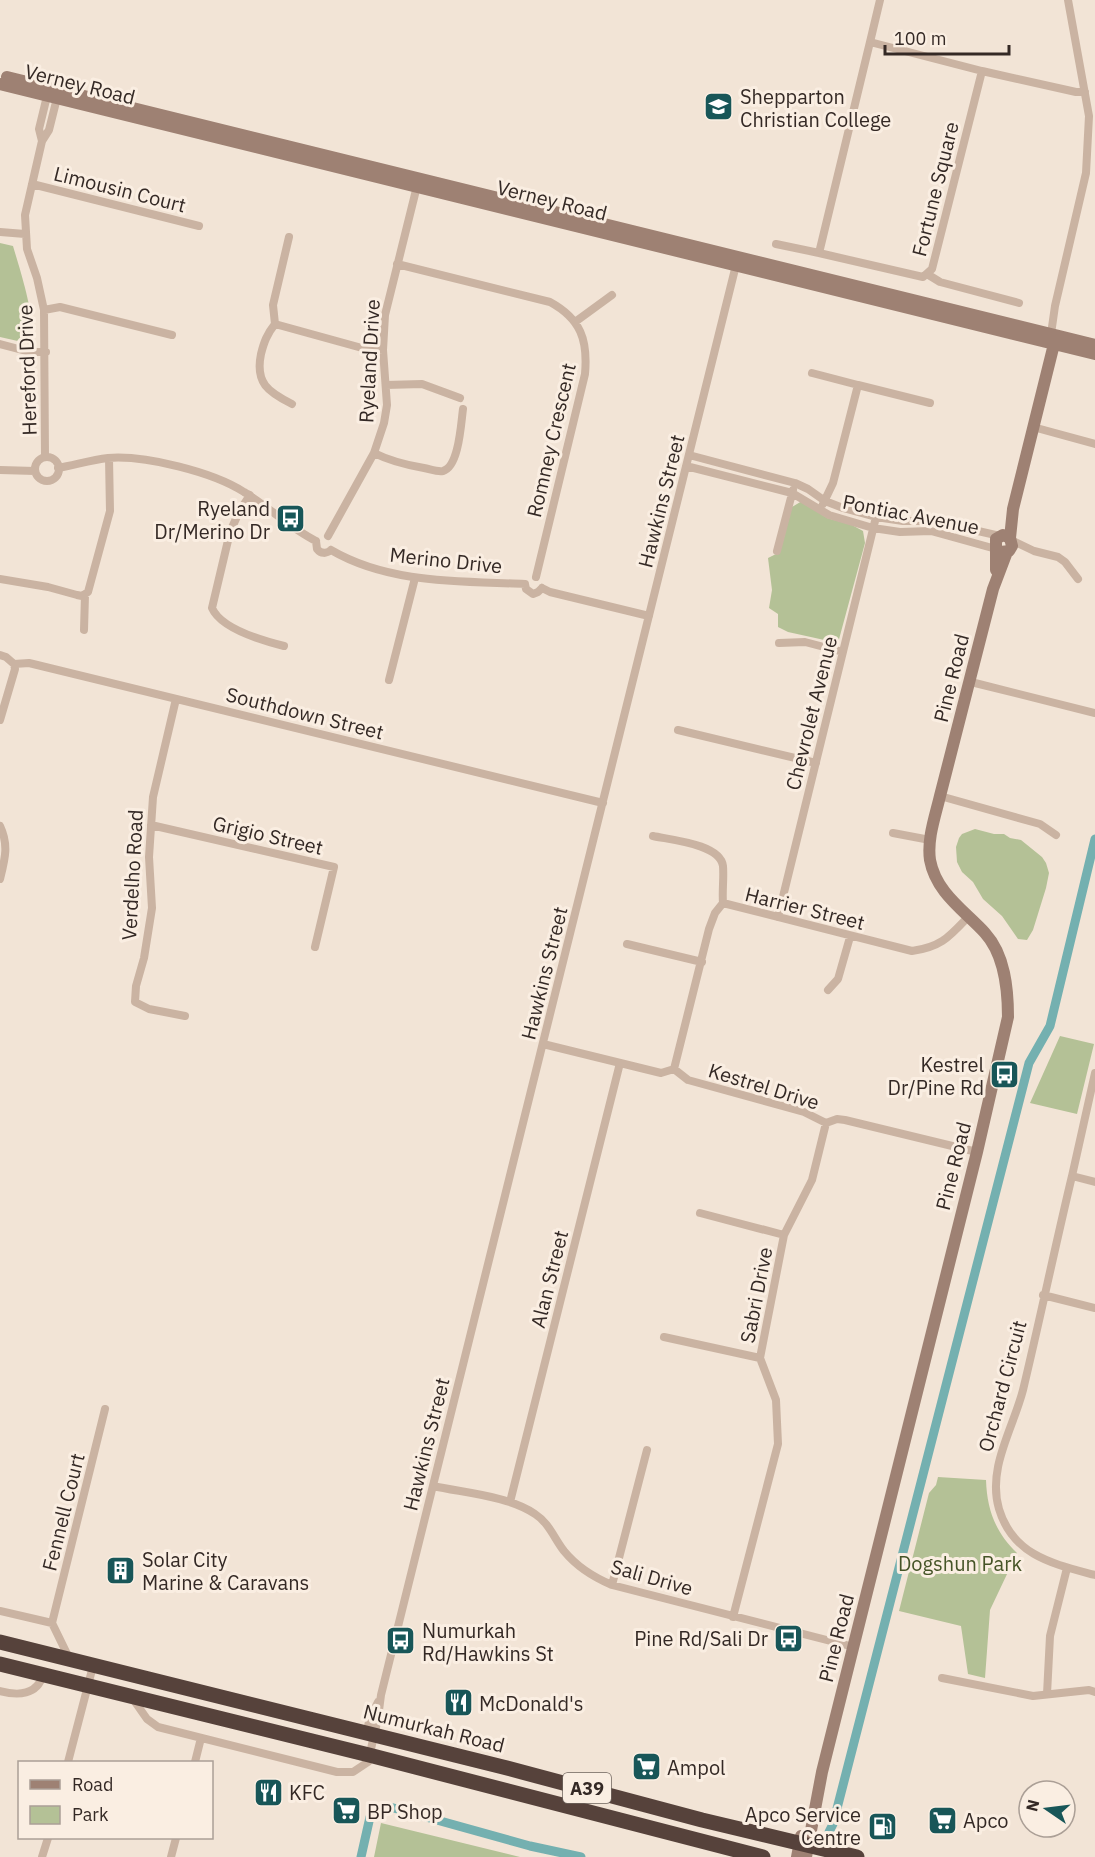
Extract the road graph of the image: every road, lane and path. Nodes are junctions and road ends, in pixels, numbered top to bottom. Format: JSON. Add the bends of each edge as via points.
{"nodes":[{"id":1,"x":880,"y":0,"type":"edge"},
{"id":2,"x":1068,"y":0,"type":"edge"},
{"id":3,"x":870,"y":42,"type":"junction"},
{"id":4,"x":982,"y":71,"type":"junction"},
{"id":5,"x":0,"y":75,"type":"edge"},
{"id":6,"x":0,"y":84,"type":"edge"},
{"id":7,"x":1085,"y":92,"type":"junction"},
{"id":8,"x":53,"y":93,"type":"junction"},
{"id":9,"x":418,"y":183,"type":"junction"},
{"id":10,"x":32,"y":184,"type":"junction"},
{"id":11,"x":199,"y":226,"type":"dead end"},
{"id":12,"x":0,"y":232,"type":"edge"},
{"id":13,"x":25,"y":234,"type":"junction"},
{"id":14,"x":289,"y":237,"type":"dead end"},
{"id":15,"x":776,"y":243,"type":"dead end"},
{"id":16,"x":819,"y":253,"type":"junction"},
{"id":17,"x":737,"y":262,"type":"junction"},
{"id":18,"x":397,"y":264,"type":"junction"},
{"id":19,"x":927,"y":274,"type":"junction"},
{"id":20,"x":612,"y":295,"type":"dead end"},
{"id":21,"x":1019,"y":303,"type":"dead end"},
{"id":22,"x":44,"y":310,"type":"junction"},
{"id":23,"x":575,"y":322,"type":"junction"},
{"id":24,"x":275,"y":324,"type":"junction"},
{"id":25,"x":172,"y":335,"type":"dead end"},
{"id":26,"x":1054,"y":338,"type":"junction"},
{"id":27,"x":0,"y":345,"type":"edge"},
{"id":28,"x":1095,"y":345,"type":"edge"},
{"id":29,"x":383,"y":350,"type":"junction"},
{"id":30,"x":46,"y":352,"type":"junction"},
{"id":31,"x":1095,"y":354,"type":"edge"},
{"id":32,"x":812,"y":373,"type":"dead end"},
{"id":33,"x":386,"y":385,"type":"junction"},
{"id":34,"x":858,"y":385,"type":"junction"},
{"id":35,"x":460,"y":398,"type":"dead end"},
{"id":36,"x":930,"y":403,"type":"dead end"},
{"id":37,"x":292,"y":404,"type":"dead end"},
{"id":38,"x":463,"y":410,"type":"dead end"},
{"id":39,"x":1033,"y":427,"type":"junction"},
{"id":40,"x":1095,"y":444,"type":"edge"},
{"id":41,"x":374,"y":453,"type":"junction"},
{"id":42,"x":689,"y":455,"type":"junction"},
{"id":43,"x":45,"y":457,"type":"junction"},
{"id":44,"x":109,"y":458,"type":"junction"},
{"id":45,"x":686,"y":466,"type":"junction"},
{"id":46,"x":58,"y":468,"type":"junction"},
{"id":47,"x":0,"y":470,"type":"edge"},
{"id":48,"x":35,"y":471,"type":"junction"},
{"id":49,"x":795,"y":483,"type":"junction"},
{"id":50,"x":792,"y":493,"type":"junction"},
{"id":51,"x":250,"y":495,"type":"junction"},
{"id":52,"x":825,"y":501,"type":"junction"},
{"id":53,"x":820,"y":510,"type":"junction"},
{"id":54,"x":876,"y":517,"type":"junction"},
{"id":55,"x":873,"y":528,"type":"junction"},
{"id":56,"x":328,"y":536,"type":"junction"},
{"id":57,"x":316,"y":541,"type":"junction"},
{"id":58,"x":1004,"y":544,"type":"junction"},
{"id":59,"x":331,"y":550,"type":"junction"},
{"id":60,"x":777,"y":551,"type":"dead end"},
{"id":61,"x":536,"y":577,"type":"junction"},
{"id":62,"x":414,"y":578,"type":"junction"},
{"id":63,"x":0,"y":579,"type":"edge"},
{"id":64,"x":1078,"y":579,"type":"dead end"},
{"id":65,"x":525,"y":584,"type":"junction"},
{"id":66,"x":542,"y":588,"type":"junction"},
{"id":67,"x":85,"y":595,"type":"junction"},
{"id":68,"x":649,"y":616,"type":"junction"},
{"id":69,"x":84,"y":630,"type":"dead end"},
{"id":70,"x":779,"y":643,"type":"dead end"},
{"id":71,"x":284,"y":646,"type":"dead end"},
{"id":72,"x":843,"y":652,"type":"junction"},
{"id":73,"x":0,"y":655,"type":"edge"},
{"id":74,"x":14,"y":664,"type":"junction"},
{"id":75,"x":389,"y":680,"type":"dead end"},
{"id":76,"x":971,"y":681,"type":"junction"},
{"id":77,"x":176,"y":699,"type":"junction"},
{"id":78,"x":1095,"y":713,"type":"edge"},
{"id":79,"x":0,"y":720,"type":"edge"},
{"id":80,"x":678,"y":730,"type":"dead end"},
{"id":81,"x":816,"y":763,"type":"junction"},
{"id":82,"x":940,"y":796,"type":"junction"},
{"id":83,"x":603,"y":804,"type":"junction"},
{"id":84,"x":151,"y":825,"type":"junction"},
{"id":85,"x":0,"y":826,"type":"edge"},
{"id":86,"x":893,"y":832,"type":"dead end"},
{"id":87,"x":1056,"y":835,"type":"dead end"},
{"id":88,"x":653,"y":836,"type":"dead end"},
{"id":89,"x":930,"y":840,"type":"junction"},
{"id":90,"x":0,"y":879,"type":"edge"},
{"id":91,"x":723,"y":903,"type":"junction"},
{"id":92,"x":778,"y":917,"type":"junction"},
{"id":93,"x":968,"y":917,"type":"junction"},
{"id":94,"x":850,"y":937,"type":"junction"},
{"id":95,"x":627,"y":944,"type":"dead end"},
{"id":96,"x":315,"y":947,"type":"dead end"},
{"id":97,"x":702,"y":962,"type":"junction"},
{"id":98,"x":828,"y":990,"type":"dead end"},
{"id":99,"x":185,"y":1016,"type":"dead end"},
{"id":100,"x":543,"y":1044,"type":"junction"},
{"id":101,"x":620,"y":1063,"type":"junction"},
{"id":102,"x":674,"y":1069,"type":"junction"},
{"id":103,"x":1095,"y":1073,"type":"edge"},
{"id":104,"x":826,"y":1123,"type":"junction"},
{"id":105,"x":977,"y":1152,"type":"junction"},
{"id":106,"x":1072,"y":1176,"type":"junction"},
{"id":107,"x":1095,"y":1182,"type":"edge"},
{"id":108,"x":700,"y":1214,"type":"dead end"},
{"id":109,"x":784,"y":1235,"type":"junction"},
{"id":110,"x":1043,"y":1295,"type":"junction"},
{"id":111,"x":1095,"y":1308,"type":"edge"},
{"id":112,"x":664,"y":1337,"type":"dead end"},
{"id":113,"x":760,"y":1358,"type":"junction"},
{"id":114,"x":105,"y":1409,"type":"dead end"},
{"id":115,"x":647,"y":1450,"type":"dead end"},
{"id":116,"x":433,"y":1486,"type":"junction"},
{"id":117,"x":510,"y":1502,"type":"junction"},
{"id":118,"x":1067,"y":1568,"type":"junction"},
{"id":119,"x":1095,"y":1575,"type":"edge"},
{"id":120,"x":612,"y":1586,"type":"junction"},
{"id":121,"x":0,"y":1611,"type":"edge"},
{"id":122,"x":733,"y":1617,"type":"junction"},
{"id":123,"x":52,"y":1623,"type":"junction"},
{"id":124,"x":0,"y":1642,"type":"edge"},
{"id":125,"x":854,"y":1647,"type":"junction"},
{"id":126,"x":28,"y":1650,"type":"junction"},
{"id":127,"x":70,"y":1660,"type":"junction"},
{"id":128,"x":0,"y":1664,"type":"edge"},
{"id":129,"x":93,"y":1666,"type":"junction"},
{"id":130,"x":43,"y":1675,"type":"junction"},
{"id":131,"x":942,"y":1678,"type":"dead end"},
{"id":132,"x":88,"y":1686,"type":"junction"},
{"id":133,"x":0,"y":1691,"type":"edge"},
{"id":134,"x":1095,"y":1692,"type":"edge"},
{"id":135,"x":1047,"y":1695,"type":"junction"},
{"id":136,"x":131,"y":1696,"type":"junction"},
{"id":137,"x":370,"y":1734,"type":"junction"},
{"id":138,"x":201,"y":1738,"type":"junction"},
{"id":139,"x":369,"y":1755,"type":"junction"},
{"id":140,"x":68,"y":1761,"type":"edge"},
{"id":141,"x":195,"y":1761,"type":"edge"},
{"id":142,"x":591,"y":1789,"type":"junction"},
{"id":143,"x":610,"y":1817,"type":"junction"},
{"id":144,"x":48,"y":1839,"type":"edge"},
{"id":145,"x":176,"y":1839,"type":"edge"},
{"id":146,"x":802,"y":1851,"type":"edge"},
{"id":147,"x":42,"y":1857,"type":"edge"},
{"id":148,"x":171,"y":1857,"type":"edge"},
{"id":149,"x":763,"y":1857,"type":"edge"},
{"id":150,"x":857,"y":1857,"type":"edge"}],
"edges":[{"from":1,"to":3,"type":"street"},
{"from":2,"to":7,"type":"street"},
{"from":3,"to":4,"type":"street"},
{"from":3,"to":16,"type":"street"},
{"from":4,"to":7,"type":"street"},
{"from":4,"to":19,"type":"street","name":"Fortune Square","via":[[932,269]]},
{"from":5,"to":8,"type":"street","name":"Verney Road"},
{"from":6,"to":8,"type":"street","name":"Verney Road"},
{"from":7,"to":26,"type":"street","via":[[1089,116],[1086,173],[1055,306]]},
{"from":8,"to":9,"type":"street","name":"Verney Road"},
{"from":8,"to":10,"type":"street","name":"Hereford Drive","via":[[49,130],[42,141]]},
{"from":9,"to":17,"type":"street","name":"Verney Road"},
{"from":9,"to":18,"type":"street","name":"Ryeland Drive"},
{"from":10,"to":11,"type":"street","name":"Limousin Court"},
{"from":10,"to":13,"type":"street","name":"Hereford Drive"},
{"from":12,"to":13,"type":"street"},
{"from":13,"to":22,"type":"street","name":"Hereford Drive"},
{"from":14,"to":24,"type":"street","via":[[273,305]]},
{"from":15,"to":16,"type":"street","name":"Fortune Square"},
{"from":16,"to":19,"type":"street","name":"Fortune Square","via":[[923,277]]},
{"from":17,"to":26,"type":"street","name":"Verney Road"},
{"from":17,"to":42,"type":"street","name":"Hawkins Street"},
{"from":18,"to":23,"type":"street","via":[[545,301]]},
{"from":18,"to":29,"type":"street","name":"Ryeland Drive","via":[[385,315]]},
{"from":19,"to":21,"type":"street","via":[[940,282]]},
{"from":20,"to":23,"type":"street"},
{"from":22,"to":25,"type":"street","via":[[60,307]]},
{"from":22,"to":30,"type":"street","name":"Hereford Drive"},
{"from":23,"to":61,"type":"street","name":"Romney Crescent","via":[[587,354],[585,374]]},
{"from":24,"to":29,"type":"street"},
{"from":24,"to":37,"type":"street","via":[[263,347],[261,379],[274,395]]},
{"from":26,"to":28,"type":"street","name":"Verney Road"},
{"from":26,"to":31,"type":"street","name":"Verney Road"},
{"from":26,"to":39,"type":"street","name":"Pine Road"},
{"from":27,"to":30,"type":"street"},
{"from":29,"to":33,"type":"street","name":"Ryeland Drive"},
{"from":30,"to":43,"type":"street","name":"Hereford Drive"},
{"from":32,"to":34,"type":"street"},
{"from":33,"to":35,"type":"street","via":[[422,384]]},
{"from":33,"to":41,"type":"street","name":"Ryeland Drive","via":[[384,423]]},
{"from":34,"to":36,"type":"street"},
{"from":34,"to":52,"type":"street"},
{"from":38,"to":41,"type":"street","via":[[455,454],[445,470],[407,466]]},
{"from":39,"to":40,"type":"street"},
{"from":39,"to":58,"type":"street","name":"Pine Road"},
{"from":41,"to":56,"type":"street","name":"Ryeland Drive"},
{"from":42,"to":45,"type":"street","name":"Hawkins Street"},
{"from":42,"to":49,"type":"street","name":"Pontiac Avenue"},
{"from":43,"to":46,"type":"street","via":[[53,459]]},
{"from":43,"to":48,"type":"street","via":[[39,460]]},
{"from":44,"to":46,"type":"street"},
{"from":44,"to":51,"type":"street","via":[[190,470]]},
{"from":44,"to":67,"type":"street","via":[[110,511]]},
{"from":45,"to":50,"type":"street","name":"Pontiac Avenue"},
{"from":45,"to":68,"type":"street","name":"Hawkins Street"},
{"from":46,"to":48,"type":"street","via":[[54,478],[46,481]]},
{"from":47,"to":48,"type":"street"},
{"from":49,"to":50,"type":"street"},
{"from":49,"to":52,"type":"street","name":"Pontiac Avenue"},
{"from":50,"to":53,"type":"street","name":"Pontiac Avenue"},
{"from":50,"to":60,"type":"street"},
{"from":51,"to":57,"type":"street"},
{"from":51,"to":71,"type":"street","via":[[230,532],[212,608],[219,618],[252,637]]},
{"from":52,"to":53,"type":"street"},
{"from":52,"to":54,"type":"street","name":"Pontiac Avenue"},
{"from":53,"to":55,"type":"street","name":"Pontiac Avenue"},
{"from":54,"to":55,"type":"street","name":"Chevrolet Avenue"},
{"from":54,"to":58,"type":"street","name":"Pontiac Avenue","via":[[934,521]]},
{"from":55,"to":58,"type":"street","name":"Pontiac Avenue","via":[[931,531]]},
{"from":55,"to":72,"type":"street","name":"Chevrolet Avenue"},
{"from":56,"to":57,"type":"street"},
{"from":56,"to":59,"type":"street","via":[[333,542]]},
{"from":57,"to":59,"type":"street","via":[[321,553]]},
{"from":58,"to":64,"type":"street","via":[[1059,557]]},
{"from":58,"to":76,"type":"street","name":"Pine Road"},
{"from":59,"to":62,"type":"street","name":"Merino Drive","via":[[366,566]]},
{"from":61,"to":65,"type":"street","via":[[530,577]]},
{"from":61,"to":66,"type":"street"},
{"from":62,"to":65,"type":"street","name":"Merino Drive"},
{"from":62,"to":75,"type":"street"},
{"from":63,"to":67,"type":"street"},
{"from":65,"to":66,"type":"street","via":[[533,594]]},
{"from":66,"to":68,"type":"street"},
{"from":67,"to":69,"type":"street"},
{"from":68,"to":83,"type":"street","name":"Hawkins Street"},
{"from":70,"to":72,"type":"street","via":[[805,642]]},
{"from":72,"to":81,"type":"street","name":"Chevrolet Avenue"},
{"from":73,"to":74,"type":"street","name":"Southdown Street"},
{"from":74,"to":77,"type":"street","name":"Southdown Street","via":[[30,663]]},
{"from":74,"to":79,"type":"street"},
{"from":76,"to":78,"type":"street"},
{"from":76,"to":82,"type":"street","name":"Pine Road"},
{"from":77,"to":83,"type":"street","name":"Southdown Street"},
{"from":77,"to":84,"type":"street","name":"Verdelho Road","via":[[153,797]]},
{"from":80,"to":81,"type":"street"},
{"from":81,"to":92,"type":"street","name":"Chevrolet Avenue"},
{"from":82,"to":87,"type":"street","via":[[1040,824]]},
{"from":82,"to":89,"type":"street","name":"Pine Road"},
{"from":83,"to":100,"type":"street","name":"Hawkins Street"},
{"from":84,"to":96,"type":"street","name":"Grigio Street","via":[[334,867]]},
{"from":84,"to":99,"type":"street","name":"Verdelho Road","via":[[152,908],[135,1002]]},
{"from":85,"to":90,"type":"street","via":[[6,855]]},
{"from":86,"to":89,"type":"street"},
{"from":88,"to":91,"type":"street","via":[[711,850],[720,857]]},
{"from":89,"to":93,"type":"street","name":"Pine Road","via":[[934,873],[951,901]]},
{"from":91,"to":92,"type":"street","name":"Harrier Street"},
{"from":91,"to":97,"type":"street","name":"Harrier Street","via":[[709,929]]},
{"from":92,"to":94,"type":"street","name":"Harrier Street"},
{"from":93,"to":94,"type":"street","name":"Harrier Street","via":[[942,943],[928,949],[912,951]]},
{"from":93,"to":105,"type":"street","name":"Pine Road","via":[[987,935],[997,954],[1008,994],[1004,1036]]},
{"from":94,"to":98,"type":"street","via":[[838,979]]},
{"from":95,"to":97,"type":"street"},
{"from":97,"to":102,"type":"street","name":"Harrier Street"},
{"from":100,"to":101,"type":"street","name":"Kestrel Drive"},
{"from":100,"to":116,"type":"street","name":"Hawkins Street"},
{"from":101,"to":102,"type":"street","name":"Kestrel Drive","via":[[661,1073]]},
{"from":101,"to":117,"type":"street","name":"Alan Street"},
{"from":102,"to":104,"type":"street","name":"Kestrel Drive","via":[[688,1080],[804,1112]]},
{"from":103,"to":106,"type":"street","name":"Orchard Circuit"},
{"from":104,"to":105,"type":"street","name":"Kestrel Drive","via":[[845,1120]]},
{"from":104,"to":109,"type":"street","name":"Sabri Drive","via":[[812,1180]]},
{"from":105,"to":125,"type":"street","name":"Pine Road"},
{"from":106,"to":107,"type":"street"},
{"from":106,"to":110,"type":"street","name":"Orchard Circuit"},
{"from":108,"to":109,"type":"street"},
{"from":109,"to":113,"type":"street","name":"Sabri Drive"},
{"from":110,"to":111,"type":"street"},
{"from":110,"to":118,"type":"street","name":"Orchard Circuit","via":[[1022,1394],[998,1464],[996,1492],[999,1509],[1014,1538],[1039,1558]]},
{"from":112,"to":113,"type":"street"},
{"from":113,"to":122,"type":"street","name":"Sabri Drive","via":[[776,1400],[778,1444]]},
{"from":114,"to":123,"type":"street","name":"Fennell Court"},
{"from":115,"to":120,"type":"street"},
{"from":116,"to":117,"type":"street","name":"Sali Drive"},
{"from":116,"to":137,"type":"street","name":"Hawkins Street","via":[[381,1695],[370,1718]]},
{"from":117,"to":120,"type":"street","name":"Sali Drive","via":[[536,1514],[579,1566]]},
{"from":118,"to":119,"type":"street","name":"Orchard Circuit"},
{"from":118,"to":135,"type":"street","via":[[1050,1636]]},
{"from":120,"to":122,"type":"street","name":"Sali Drive"},
{"from":121,"to":123,"type":"street"},
{"from":122,"to":125,"type":"street","name":"Sali Drive"},
{"from":123,"to":127,"type":"street"},
{"from":124,"to":126,"type":"highway","name":"Numurkah Road","number":"A39"},
{"from":125,"to":146,"type":"street","name":"Pine Road"},
{"from":126,"to":127,"type":"highway","name":"Numurkah Road","number":"A39"},
{"from":126,"to":130,"type":"highway","via":[[40,1661]]},
{"from":127,"to":129,"type":"highway","name":"Numurkah Road","number":"A39"},
{"from":128,"to":130,"type":"highway","number":"A39"},
{"from":129,"to":132,"type":"street"},
{"from":129,"to":137,"type":"highway","name":"Numurkah Road","number":"A39"},
{"from":130,"to":132,"type":"highway","number":"A39"},
{"from":130,"to":133,"type":"street","via":[[41,1682],[28,1692]]},
{"from":131,"to":135,"type":"street","via":[[1033,1696]]},
{"from":132,"to":136,"type":"highway","number":"A39"},
{"from":132,"to":140,"type":"street"},
{"from":134,"to":135,"type":"street"},
{"from":136,"to":138,"type":"street","via":[[147,1719],[158,1727]]},
{"from":136,"to":139,"type":"highway","number":"A39"},
{"from":137,"to":139,"type":"street"},
{"from":137,"to":142,"type":"highway","name":"Numurkah Road","number":"A39"},
{"from":138,"to":139,"type":"street","via":[[336,1772],[353,1772],[368,1762]]},
{"from":138,"to":141,"type":"street"},
{"from":139,"to":143,"type":"highway","number":"A39"},
{"from":142,"to":143,"type":"highway","via":[[609,1802]]},
{"from":142,"to":146,"type":"highway","name":"Numurkah Road","number":"A39"},
{"from":143,"to":149,"type":"highway","number":"A39"},
{"from":144,"to":147,"type":"street"},
{"from":145,"to":148,"type":"street"},
{"from":146,"to":150,"type":"highway","name":"Numurkah Road","number":"A39"}]}
